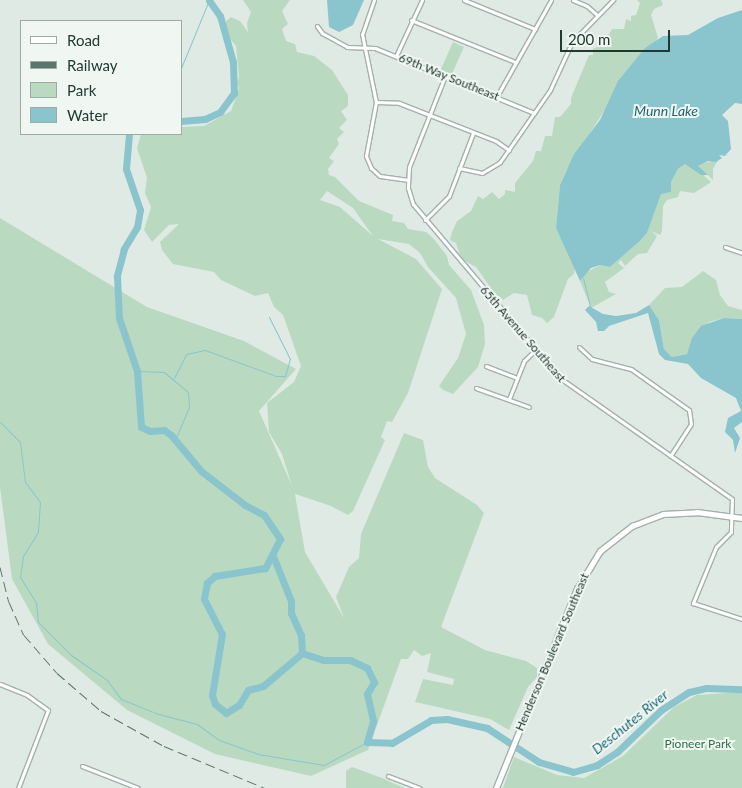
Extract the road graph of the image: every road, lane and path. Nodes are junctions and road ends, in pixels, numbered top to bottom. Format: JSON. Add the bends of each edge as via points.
{"nodes":[{"id":1,"x":374,"y":0,"type":"edge"},
{"id":2,"x":422,"y":0,"type":"edge"},
{"id":3,"x":464,"y":0,"type":"edge"},
{"id":4,"x":551,"y":0,"type":"edge"},
{"id":5,"x":573,"y":0,"type":"edge"},
{"id":6,"x":613,"y":0,"type":"edge"},
{"id":7,"x":597,"y":15,"type":"junction"},
{"id":8,"x":411,"y":20,"type":"junction"},
{"id":9,"x":317,"y":26,"type":"dead end"},
{"id":10,"x":534,"y":29,"type":"junction"},
{"id":11,"x":363,"y":48,"type":"junction"},
{"id":12,"x":396,"y":56,"type":"junction"},
{"id":13,"x":515,"y":62,"type":"junction"},
{"id":14,"x":445,"y":76,"type":"junction"},
{"id":15,"x":497,"y":96,"type":"junction"},
{"id":16,"x":376,"y":102,"type":"junction"},
{"id":17,"x":534,"y":113,"type":"junction"},
{"id":18,"x":429,"y":115,"type":"junction"},
{"id":19,"x":473,"y":132,"type":"junction"},
{"id":20,"x":509,"y":150,"type":"junction"},
{"id":21,"x":459,"y":168,"type":"junction"},
{"id":22,"x":407,"y":180,"type":"junction"},
{"id":23,"x":425,"y":220,"type":"junction"},
{"id":24,"x":725,"y":247,"type":"dead end"},
{"id":25,"x":742,"y":253,"type":"edge"},
{"id":26,"x":579,"y":347,"type":"dead end"},
{"id":27,"x":535,"y":350,"type":"junction"},
{"id":28,"x":486,"y":366,"type":"dead end"},
{"id":29,"x":517,"y":378,"type":"junction"},
{"id":30,"x":476,"y":388,"type":"dead end"},
{"id":31,"x":509,"y":399,"type":"junction"},
{"id":32,"x":529,"y":407,"type":"dead end"},
{"id":33,"x":670,"y":456,"type":"junction"},
{"id":34,"x":733,"y":518,"type":"junction"},
{"id":35,"x":742,"y":518,"type":"edge"},
{"id":36,"x":742,"y":619,"type":"edge"},
{"id":37,"x":0,"y":684,"type":"edge"},
{"id":38,"x":82,"y":766,"type":"dead end"},
{"id":39,"x":388,"y":776,"type":"dead end"},
{"id":40,"x":18,"y":788,"type":"edge"},
{"id":41,"x":138,"y":788,"type":"edge"},
{"id":42,"x":420,"y":788,"type":"edge"},
{"id":43,"x":496,"y":788,"type":"edge"}],
"edges":[{"from":1,"to":11,"type":"street","via":[[364,25]]},
{"from":2,"to":8,"type":"street"},
{"from":3,"to":10,"type":"street"},
{"from":4,"to":10,"type":"street"},
{"from":5,"to":7,"type":"street"},
{"from":6,"to":7,"type":"street"},
{"from":7,"to":17,"type":"street","via":[[572,42],[550,90]]},
{"from":8,"to":12,"type":"street"},
{"from":8,"to":13,"type":"street"},
{"from":9,"to":11,"type":"street","name":"69th Way Southeast","via":[[322,33],[347,47]]},
{"from":10,"to":13,"type":"street"},
{"from":11,"to":12,"type":"street","name":"69th Way Southeast","via":[[372,47]]},
{"from":11,"to":16,"type":"street"},
{"from":12,"to":14,"type":"street","name":"69th Way Southeast"},
{"from":13,"to":15,"type":"street"},
{"from":14,"to":15,"type":"street","name":"69th Way Southeast"},
{"from":14,"to":18,"type":"street"},
{"from":15,"to":17,"type":"street","name":"69th Way Southeast"},
{"from":16,"to":18,"type":"street","via":[[399,103]]},
{"from":16,"to":22,"type":"street","via":[[366,147],[368,164],[384,178]]},
{"from":17,"to":20,"type":"street"},
{"from":18,"to":19,"type":"street"},
{"from":18,"to":22,"type":"street"},
{"from":19,"to":20,"type":"street"},
{"from":19,"to":21,"type":"street"},
{"from":20,"to":21,"type":"street","via":[[496,167],[486,172],[474,173]]},
{"from":21,"to":23,"type":"street","via":[[446,202]]},
{"from":22,"to":23,"type":"street","name":"65th Avenue Southeast","via":[[413,204]]},
{"from":23,"to":27,"type":"street","name":"65th Avenue Southeast"},
{"from":24,"to":25,"type":"street"},
{"from":26,"to":33,"type":"street","via":[[592,359],[631,369],[689,410],[691,424]]},
{"from":27,"to":29,"type":"street","via":[[524,361]]},
{"from":27,"to":33,"type":"street","name":"65th Avenue Southeast","via":[[573,389]]},
{"from":28,"to":29,"type":"street"},
{"from":29,"to":31,"type":"street"},
{"from":30,"to":31,"type":"street"},
{"from":31,"to":32,"type":"street"},
{"from":33,"to":34,"type":"street","name":"65th Avenue Southeast","via":[[730,496]]},
{"from":34,"to":35,"type":"street","name":"Henderson Boulevard Southeast"},
{"from":34,"to":36,"type":"street","via":[[731,532],[716,547],[693,602]]},
{"from":34,"to":43,"type":"street","name":"Henderson Boulevard Southeast","via":[[697,512],[663,514],[632,526],[606,545],[589,565],[577,589]]},
{"from":37,"to":40,"type":"street","via":[[27,695],[48,710]]},
{"from":38,"to":41,"type":"street"},
{"from":39,"to":42,"type":"street"}]}
